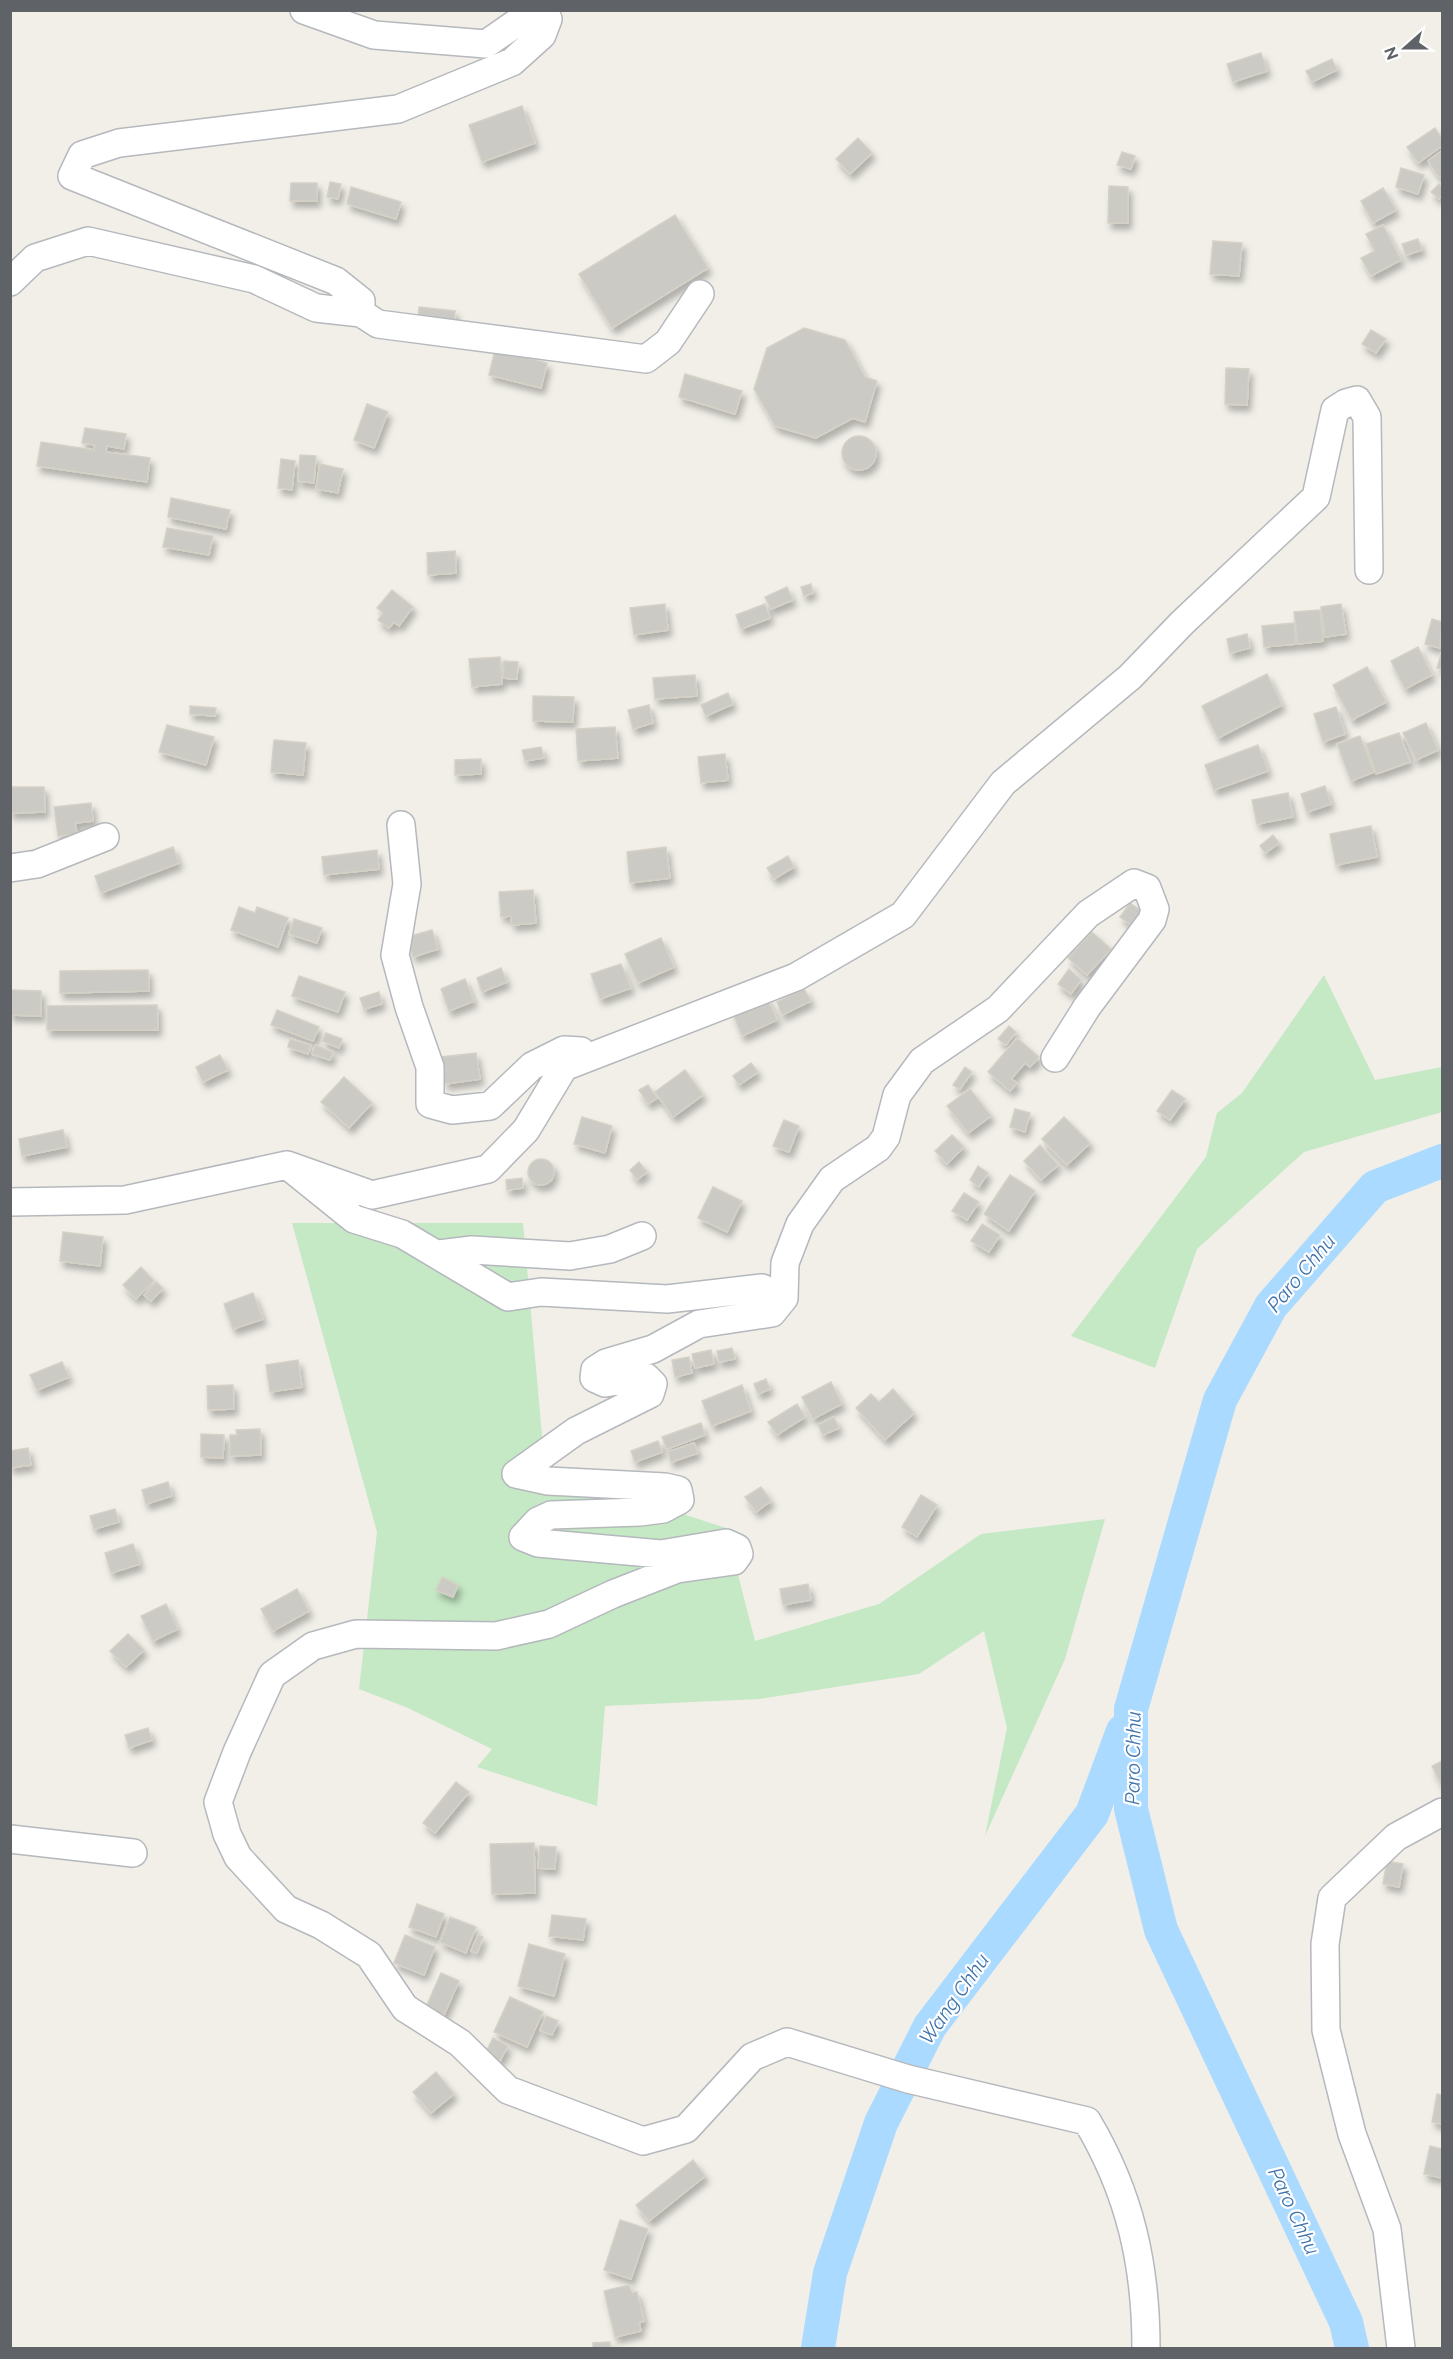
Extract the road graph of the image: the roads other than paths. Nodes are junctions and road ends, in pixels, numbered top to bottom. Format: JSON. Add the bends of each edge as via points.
{"nodes":[{"id":1,"x":304,"y":10,"type":"edge"},
{"id":2,"x":536,"y":10,"type":"edge"},
{"id":3,"x":10,"y":282,"type":"edge"},
{"id":4,"x":700,"y":294,"type":"dead end"},
{"id":5,"x":362,"y":313,"type":"junction"},
{"id":6,"x":1370,"y":570,"type":"dead end"},
{"id":7,"x":401,"y":825,"type":"dead end"},
{"id":8,"x":105,"y":837,"type":"dead end"},
{"id":9,"x":10,"y":868,"type":"edge"},
{"id":10,"x":619,"y":1047,"type":"junction"},
{"id":11,"x":1055,"y":1058,"type":"dead end"},
{"id":12,"x":287,"y":1165,"type":"junction"},
{"id":13,"x":10,"y":1202,"type":"edge"},
{"id":14,"x":642,"y":1236,"type":"dead end"},
{"id":15,"x":439,"y":1254,"type":"junction"},
{"id":16,"x":784,"y":1298,"type":"junction"},
{"id":17,"x":1443,"y":1812,"type":"edge"},
{"id":18,"x":10,"y":1839,"type":"edge"},
{"id":19,"x":133,"y":1853,"type":"dead end"},
{"id":20,"x":1146,"y":2349,"type":"edge"},
{"id":21,"x":1401,"y":2349,"type":"edge"}],
"edges":[{"from":1,"to":2,"type":"street","via":[[374,35],[486,44]]},
{"from":2,"to":5,"type":"street","via":[[548,19],[542,35],[512,62],[398,109],[119,143],[82,155],[72,176],[336,281],[361,301]]},
{"from":3,"to":5,"type":"street","via":[[35,258],[88,241],[254,279],[316,308]]},
{"from":4,"to":5,"type":"street","via":[[668,342],[646,359],[378,324]]},
{"from":6,"to":10,"type":"street","via":[[1367,417],[1357,400],[1335,410],[1316,497],[1130,677],[1003,783],[903,915],[796,977]]},
{"from":7,"to":10,"type":"street","via":[[407,884],[395,955],[430,1067],[430,1104],[452,1110],[490,1106],[532,1066],[564,1050]]},
{"from":8,"to":9,"type":"street","via":[[37,864]]},
{"from":10,"to":12,"type":"street","via":[[564,1067],[526,1130],[488,1168],[372,1195]]},
{"from":11,"to":16,"type":"street","via":[[1087,1007],[1152,920],[1155,909],[1147,888],[1134,883],[1088,914],[998,1009],[922,1061],[897,1095],[886,1137],[878,1148],[832,1179],[800,1224],[785,1263]]},
{"from":12,"to":13,"type":"street","via":[[125,1200]]},
{"from":12,"to":15,"type":"street","via":[[354,1219],[402,1234]]},
{"from":14,"to":15,"type":"street","via":[[610,1249],[570,1256],[472,1250]]},
{"from":15,"to":16,"type":"street","via":[[508,1297],[541,1292],[667,1299],[762,1288]]},
{"from":16,"to":20,"type":"street","via":[[772,1313],[699,1324],[653,1349],[595,1370],[594,1378],[605,1383],[646,1377],[653,1384],[650,1394],[576,1431],[510,1473],[548,1481],[665,1487],[678,1490],[680,1500],[663,1509],[640,1512],[551,1515],[512,1534],[538,1543],[661,1554],[726,1543],[737,1548],[739,1554],[734,1561],[677,1569],[549,1624],[496,1636],[356,1634],[313,1646],[272,1675],[218,1802],[227,1834],[238,1857],[286,1909],[369,1955],[405,2008],[460,2043],[508,2090],[643,2141],[686,2130],[752,2057],[787,2042],[908,2079],[1087,2121],[1102,2146],[1134,2227],[1146,2306]]},
{"from":17,"to":21,"type":"street","via":[[1396,1837],[1332,1898],[1325,1944],[1326,2030],[1352,2134],[1387,2229]]},
{"from":18,"to":19,"type":"street"}]}
